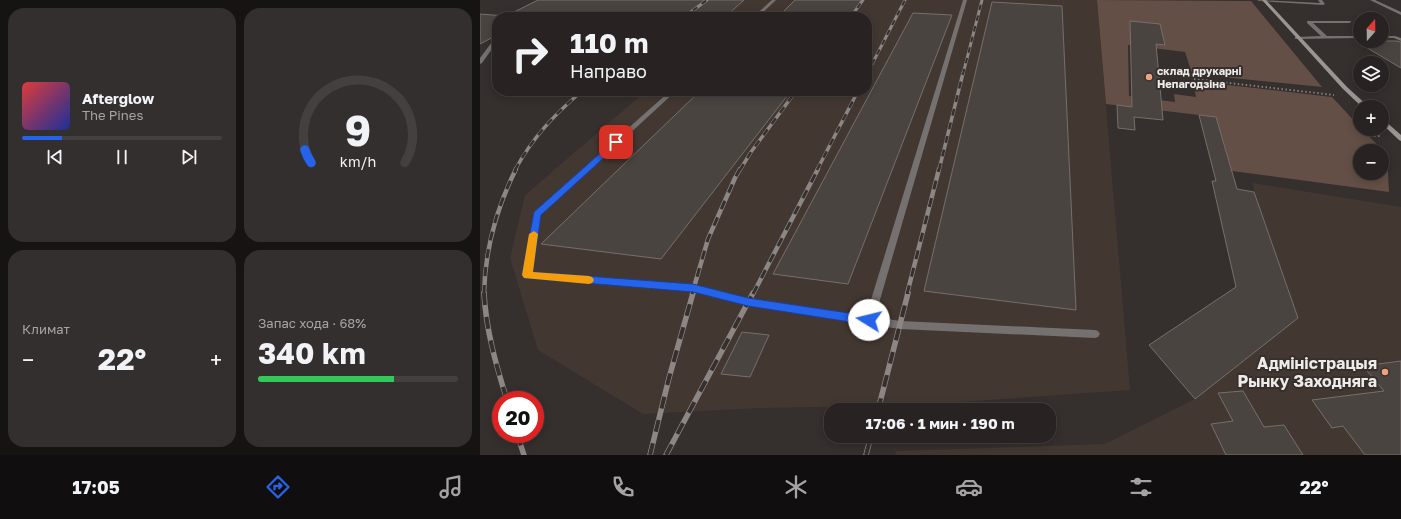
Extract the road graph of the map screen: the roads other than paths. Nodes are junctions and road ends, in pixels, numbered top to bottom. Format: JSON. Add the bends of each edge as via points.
{"nodes":[{"id":1,"x":774,"y":0,"type":"edge"},
{"id":2,"x":965,"y":0,"type":"edge"},
{"id":3,"x":1259,"y":0,"type":"edge"},
{"id":4,"x":1264,"y":0,"type":"edge"},
{"id":5,"x":1320,"y":0,"type":"edge"},
{"id":6,"x":1372,"y":0,"type":"edge"},
{"id":7,"x":761,"y":12,"type":"edge"},
{"id":8,"x":1401,"y":14,"type":"edge"},
{"id":9,"x":1350,"y":22,"type":"dead end"},
{"id":10,"x":1389,"y":36,"type":"edge"},
{"id":11,"x":1353,"y":37,"type":"edge"},
{"id":12,"x":1297,"y":38,"type":"junction"},
{"id":13,"x":1326,"y":38,"type":"junction"},
{"id":14,"x":1401,"y":38,"type":"edge"},
{"id":15,"x":492,"y":46,"type":"edge"},
{"id":16,"x":480,"y":62,"type":"edge"},
{"id":17,"x":667,"y":96,"type":"edge"},
{"id":18,"x":1358,"y":100,"type":"edge"},
{"id":19,"x":1389,"y":128,"type":"edge"},
{"id":20,"x":1401,"y":139,"type":"edge"},
{"id":21,"x":869,"y":320,"type":"junction"},
{"id":22,"x":1095,"y":334,"type":"dead end"}],
"edges":[{"from":1,"to":7,"type":"lane"},
{"from":2,"to":21,"type":"lane"},
{"from":3,"to":4,"type":"lane"},
{"from":4,"to":5,"type":"lane","via":[[1323,4]]},
{"from":4,"to":12,"type":"main road"},
{"from":6,"to":8,"type":"lane"},
{"from":9,"to":13,"type":"lane","via":[[1309,22]]},
{"from":10,"to":14,"type":"lane"},
{"from":11,"to":13,"type":"lane"},
{"from":12,"to":13,"type":"lane"},
{"from":12,"to":18,"type":"main road"},
{"from":15,"to":16,"type":"lane"},
{"from":17,"to":21,"type":"lane","via":[[537,214],[527,275],[693,288],[748,302]]},
{"from":19,"to":20,"type":"main road"},
{"from":21,"to":22,"type":"lane","via":[[900,325]]}]}
